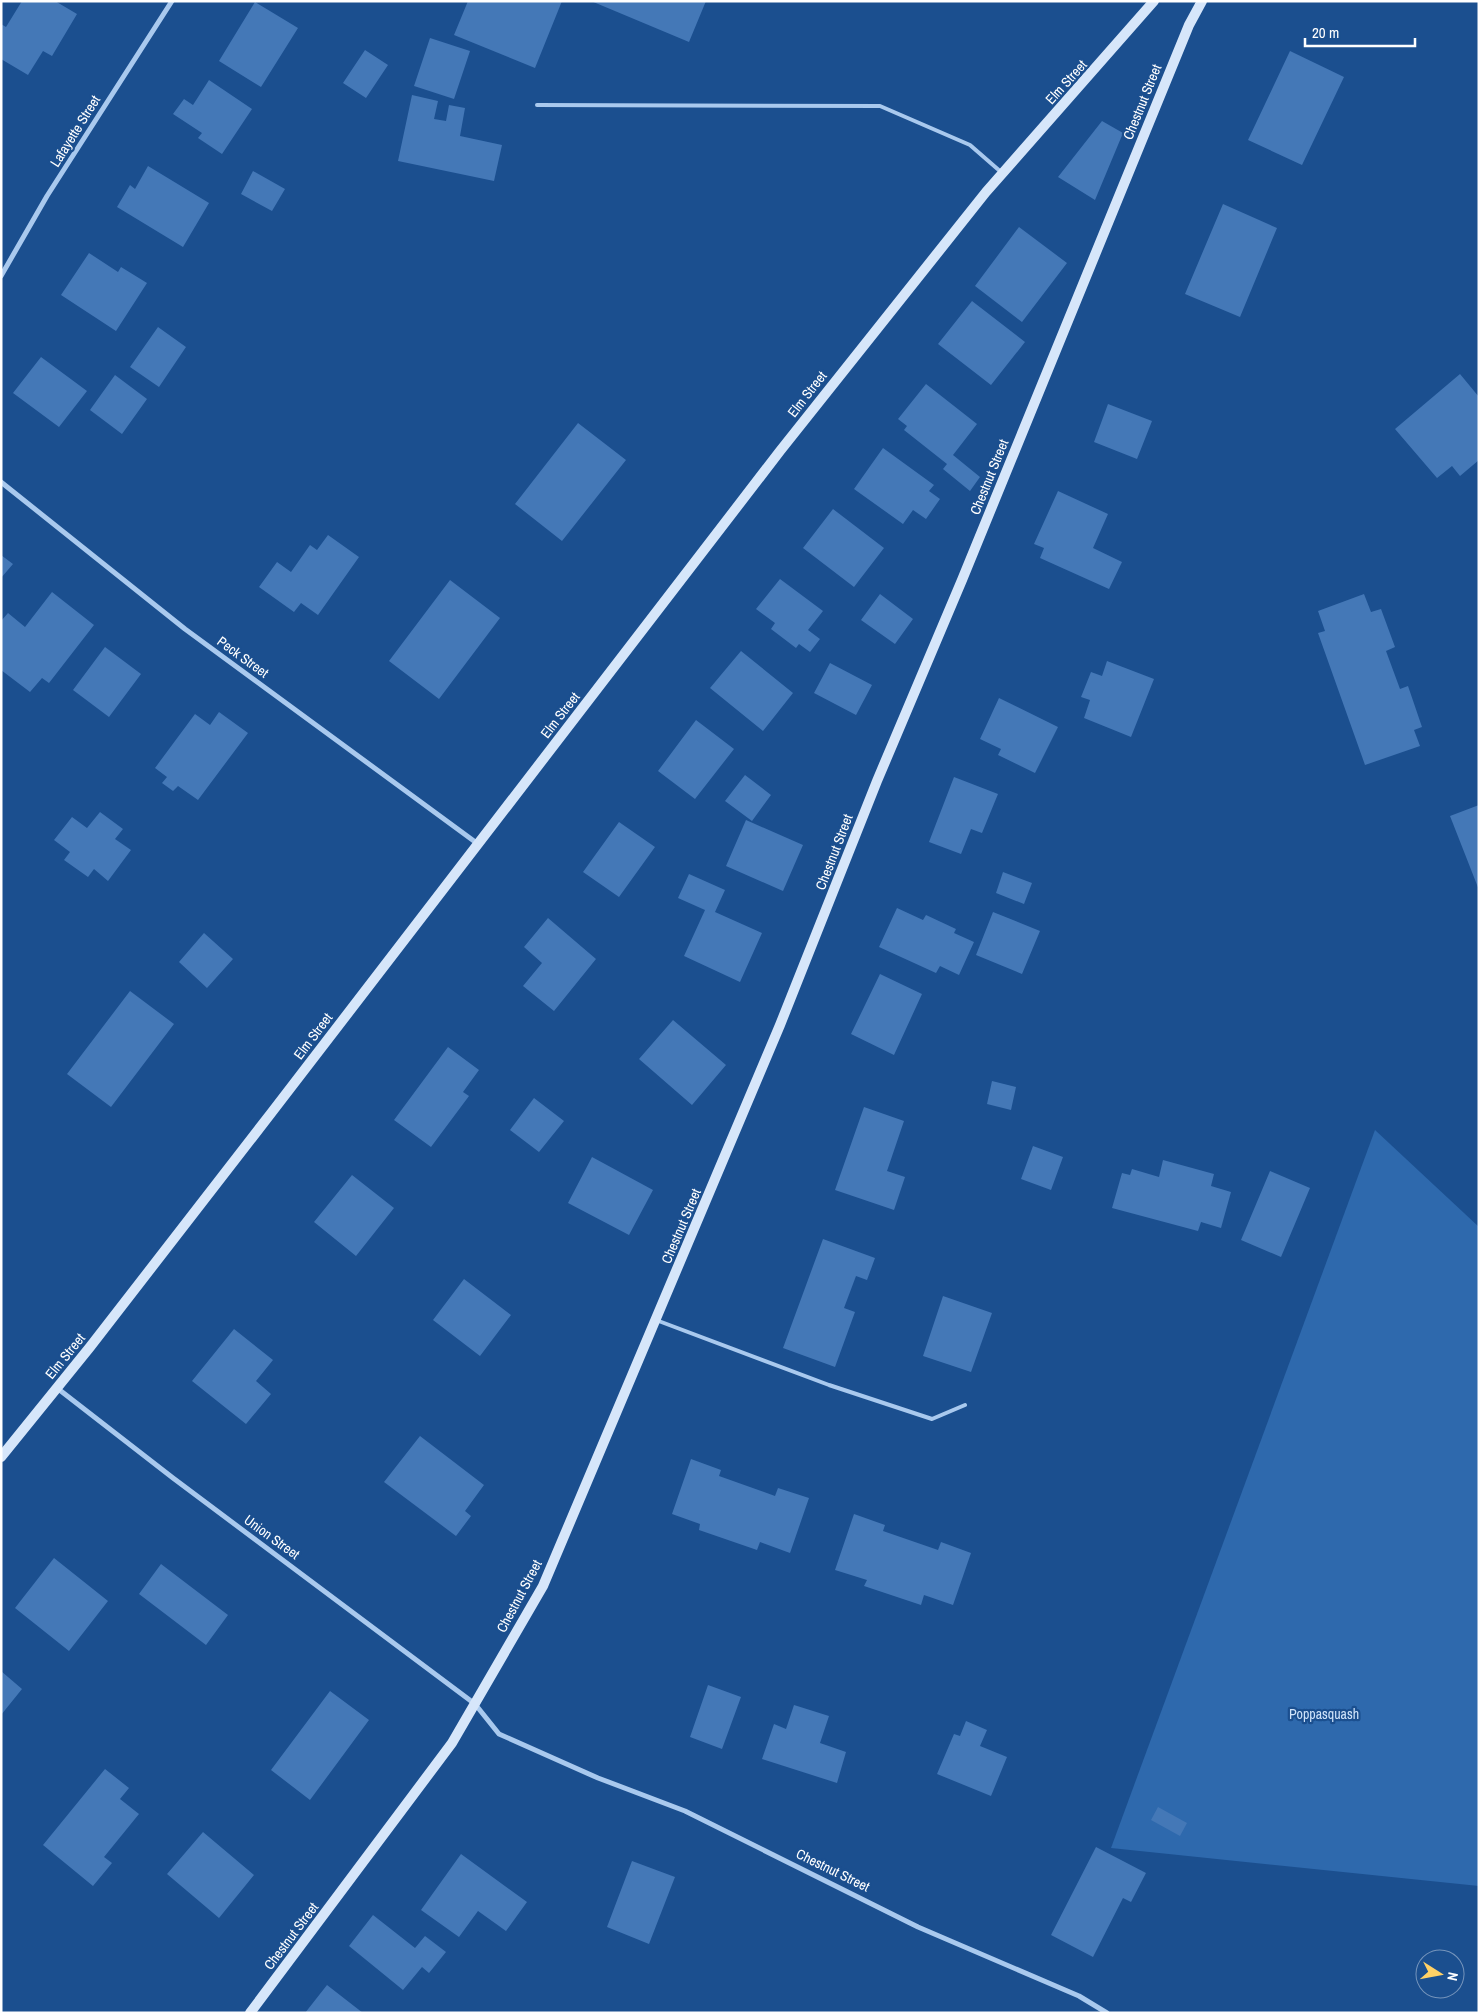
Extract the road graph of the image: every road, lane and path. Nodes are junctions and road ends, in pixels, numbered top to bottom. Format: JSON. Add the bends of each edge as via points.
{"nodes":[{"id":1,"x":172,"y":1,"type":"edge"},
{"id":2,"x":1154,"y":1,"type":"edge"},
{"id":3,"x":1202,"y":1,"type":"edge"},
{"id":4,"x":537,"y":105,"type":"dead end"},
{"id":5,"x":1002,"y":174,"type":"junction"},
{"id":6,"x":1,"y":276,"type":"edge"},
{"id":7,"x":1,"y":482,"type":"edge"},
{"id":8,"x":478,"y":844,"type":"junction"},
{"id":9,"x":656,"y":1320,"type":"junction"},
{"id":10,"x":57,"y":1388,"type":"junction"},
{"id":11,"x":965,"y":1405,"type":"dead end"},
{"id":12,"x":1,"y":1457,"type":"edge"},
{"id":13,"x":475,"y":1704,"type":"junction"},
{"id":14,"x":250,"y":2013,"type":"edge"},
{"id":15,"x":1107,"y":2013,"type":"edge"}],
"edges":[{"from":1,"to":6,"type":"street","name":"Lafayette Street","via":[[47,196]]},
{"from":2,"to":5,"type":"street","name":"Elm Street"},
{"from":3,"to":9,"type":"street","name":"Chestnut Street","via":[[1189,25]]},
{"from":4,"to":5,"type":"lane","via":[[880,106],[970,145]]},
{"from":5,"to":8,"type":"street","name":"Elm Street","via":[[780,451]]},
{"from":7,"to":8,"type":"street","name":"Peck Street","via":[[185,629]]},
{"from":8,"to":10,"type":"street","name":"Elm Street"},
{"from":9,"to":11,"type":"lane","via":[[829,1385],[932,1419]]},
{"from":9,"to":13,"type":"street","name":"Chestnut Street","via":[[542,1586]]},
{"from":10,"to":12,"type":"street","name":"Elm Street"},
{"from":10,"to":13,"type":"street","name":"Union Street"},
{"from":13,"to":14,"type":"street","name":"Chestnut Street","via":[[452,1743]]},
{"from":13,"to":15,"type":"street","name":"Chestnut Street","via":[[499,1734],[598,1778],[685,1811],[918,1926],[1079,1996]]}]}
